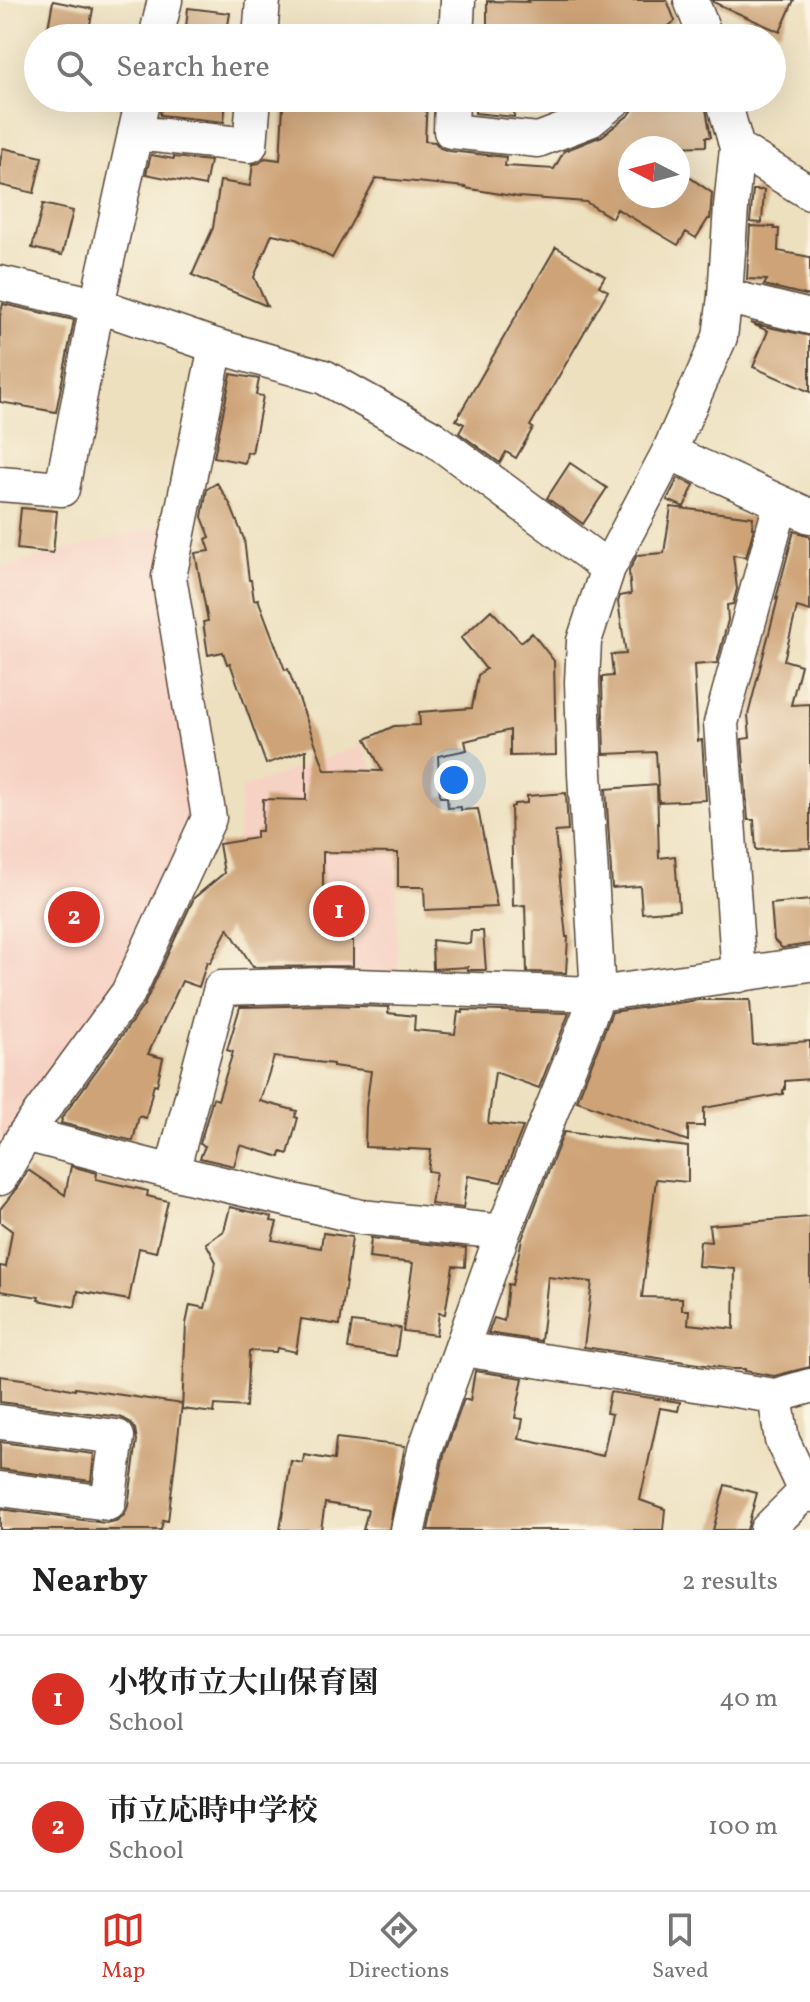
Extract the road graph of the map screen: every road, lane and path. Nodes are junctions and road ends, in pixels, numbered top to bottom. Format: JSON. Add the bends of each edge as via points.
{"nodes":[{"id":1,"x":165,"y":0,"type":"edge"},
{"id":2,"x":263,"y":0,"type":"edge"},
{"id":3,"x":458,"y":0,"type":"edge"},
{"id":4,"x":159,"y":24,"type":"edge"},
{"id":5,"x":261,"y":24,"type":"edge"},
{"id":6,"x":457,"y":24,"type":"edge"},
{"id":7,"x":140,"y":112,"type":"edge"},
{"id":8,"x":253,"y":112,"type":"edge"},
{"id":9,"x":452,"y":112,"type":"edge"},
{"id":10,"x":600,"y":112,"type":"edge"},
{"id":11,"x":727,"y":112,"type":"edge"},
{"id":12,"x":135,"y":133,"type":"junction"},
{"id":13,"x":737,"y":148,"type":"junction"},
{"id":14,"x":810,"y":193,"type":"edge"},
{"id":15,"x":0,"y":283,"type":"edge"},
{"id":16,"x":725,"y":296,"type":"junction"},
{"id":17,"x":97,"y":305,"type":"junction"},
{"id":18,"x":810,"y":317,"type":"edge"},
{"id":19,"x":216,"y":346,"type":"junction"},
{"id":20,"x":669,"y":452,"type":"junction"},
{"id":21,"x":0,"y":484,"type":"edge"},
{"id":22,"x":795,"y":509,"type":"edge"},
{"id":23,"x":608,"y":568,"type":"junction"},
{"id":24,"x":810,"y":964,"type":"edge"},
{"id":25,"x":739,"y":975,"type":"junction"},
{"id":26,"x":598,"y":994,"type":"junction"},
{"id":27,"x":25,"y":1134,"type":"junction"},
{"id":28,"x":172,"y":1172,"type":"junction"},
{"id":29,"x":0,"y":1178,"type":"edge"},
{"id":30,"x":503,"y":1232,"type":"junction"},
{"id":31,"x":462,"y":1349,"type":"junction"},
{"id":32,"x":810,"y":1386,"type":"edge"},
{"id":33,"x":775,"y":1396,"type":"junction"},
{"id":34,"x":0,"y":1422,"type":"edge"},
{"id":35,"x":0,"y":1489,"type":"edge"},
{"id":36,"x":808,"y":1493,"type":"edge"},
{"id":37,"x":408,"y":1530,"type":"edge"},
{"id":38,"x":767,"y":1530,"type":"edge"}],
"edges":[{"from":1,"to":4,"type":"street"},
{"from":2,"to":5,"type":"street"},
{"from":3,"to":6,"type":"street"},
{"from":7,"to":12,"type":"street"},
{"from":8,"to":12,"type":"street","via":[[250,145]]},
{"from":9,"to":10,"type":"street","via":[[451,131],[538,140]]},
{"from":11,"to":13,"type":"street"},
{"from":12,"to":17,"type":"street"},
{"from":13,"to":14,"type":"street"},
{"from":13,"to":16,"type":"street"},
{"from":15,"to":17,"type":"street"},
{"from":16,"to":18,"type":"street"},
{"from":16,"to":20,"type":"street","via":[[720,337]]},
{"from":17,"to":19,"type":"street"},
{"from":17,"to":21,"type":"street","via":[[62,489]]},
{"from":19,"to":23,"type":"street","via":[[324,377],[433,438]]},
{"from":19,"to":27,"type":"street","via":[[169,577],[209,818],[128,993]]},
{"from":20,"to":22,"type":"street"},
{"from":20,"to":23,"type":"street"},
{"from":22,"to":25,"type":"street","via":[[721,723]]},
{"from":23,"to":26,"type":"street","via":[[584,641],[582,682]]},
{"from":24,"to":25,"type":"street"},
{"from":25,"to":26,"type":"street"},
{"from":26,"to":28,"type":"street","via":[[326,985],[221,988]]},
{"from":26,"to":30,"type":"street"},
{"from":27,"to":28,"type":"street"},
{"from":27,"to":29,"type":"street"},
{"from":28,"to":30,"type":"street","via":[[361,1217]]},
{"from":30,"to":31,"type":"street"},
{"from":31,"to":33,"type":"street"},
{"from":31,"to":37,"type":"street","via":[[425,1450]]},
{"from":32,"to":33,"type":"street"},
{"from":33,"to":36,"type":"street","via":[[782,1440]]},
{"from":34,"to":35,"type":"street","via":[[117,1437],[108,1503]]},
{"from":36,"to":38,"type":"street"}]}
